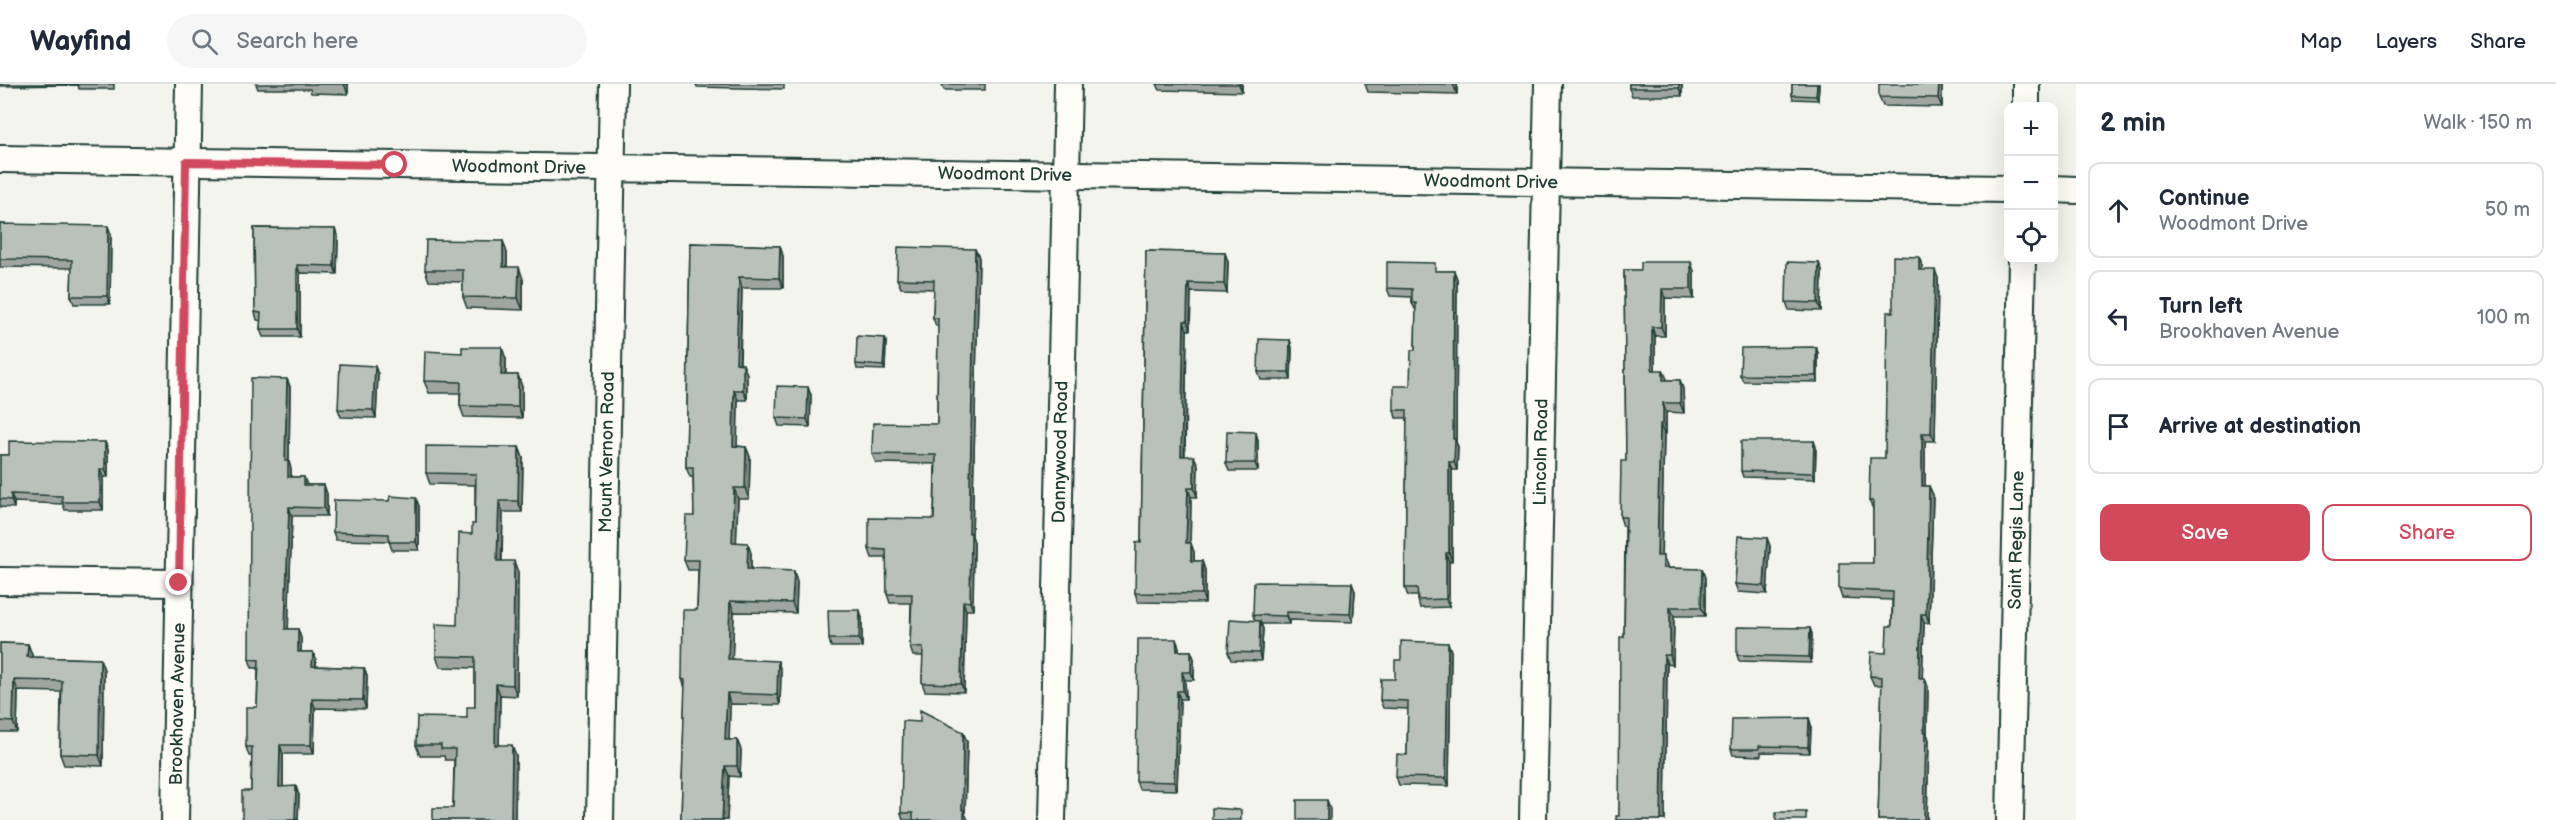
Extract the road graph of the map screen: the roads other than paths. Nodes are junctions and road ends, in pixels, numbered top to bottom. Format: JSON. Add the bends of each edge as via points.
{"nodes":[{"id":1,"x":189,"y":84,"type":"edge"},
{"id":2,"x":613,"y":84,"type":"edge"},
{"id":3,"x":1068,"y":84,"type":"edge"},
{"id":4,"x":1548,"y":84,"type":"edge"},
{"id":5,"x":2026,"y":84,"type":"edge"},
{"id":6,"x":2026,"y":102,"type":"edge"},
{"id":7,"x":0,"y":159,"type":"edge"},
{"id":8,"x":186,"y":162,"type":"junction"},
{"id":9,"x":612,"y":168,"type":"junction"},
{"id":10,"x":1066,"y":175,"type":"junction"},
{"id":11,"x":1546,"y":182,"type":"junction"},
{"id":12,"x":2004,"y":189,"type":"edge"},
{"id":13,"x":2058,"y":189,"type":"edge"},
{"id":14,"x":2076,"y":190,"type":"edge"},
{"id":15,"x":2022,"y":264,"type":"edge"},
{"id":16,"x":0,"y":581,"type":"edge"},
{"id":17,"x":179,"y":583,"type":"junction"},
{"id":18,"x":175,"y":820,"type":"edge"},
{"id":19,"x":600,"y":820,"type":"edge"},
{"id":20,"x":1052,"y":820,"type":"edge"},
{"id":21,"x":1533,"y":820,"type":"edge"},
{"id":22,"x":2010,"y":820,"type":"edge"}],
"edges":[{"from":1,"to":8,"type":"street","name":"Brookhaven Avenue"},
{"from":2,"to":9,"type":"street","name":"Mount Vernon Road"},
{"from":3,"to":10,"type":"street","name":"Dannywood Road"},
{"from":4,"to":11,"type":"street","name":"Lincoln Road"},
{"from":5,"to":6,"type":"street"},
{"from":7,"to":8,"type":"street","name":"Woodmont Drive"},
{"from":8,"to":9,"type":"street","name":"Woodmont Drive"},
{"from":8,"to":17,"type":"street","name":"Brookhaven Avenue"},
{"from":9,"to":10,"type":"street","name":"Woodmont Drive"},
{"from":9,"to":19,"type":"street","name":"Mount Vernon Road"},
{"from":10,"to":11,"type":"street","name":"Woodmont Drive"},
{"from":10,"to":20,"type":"street","name":"Dannywood Road"},
{"from":11,"to":12,"type":"street","name":"Woodmont Drive"},
{"from":11,"to":21,"type":"street","name":"Lincoln Road"},
{"from":13,"to":14,"type":"street"},
{"from":15,"to":22,"type":"street","name":"Saint Regis Lane"},
{"from":16,"to":17,"type":"street"},
{"from":17,"to":18,"type":"street","name":"Brookhaven Avenue"}]}
